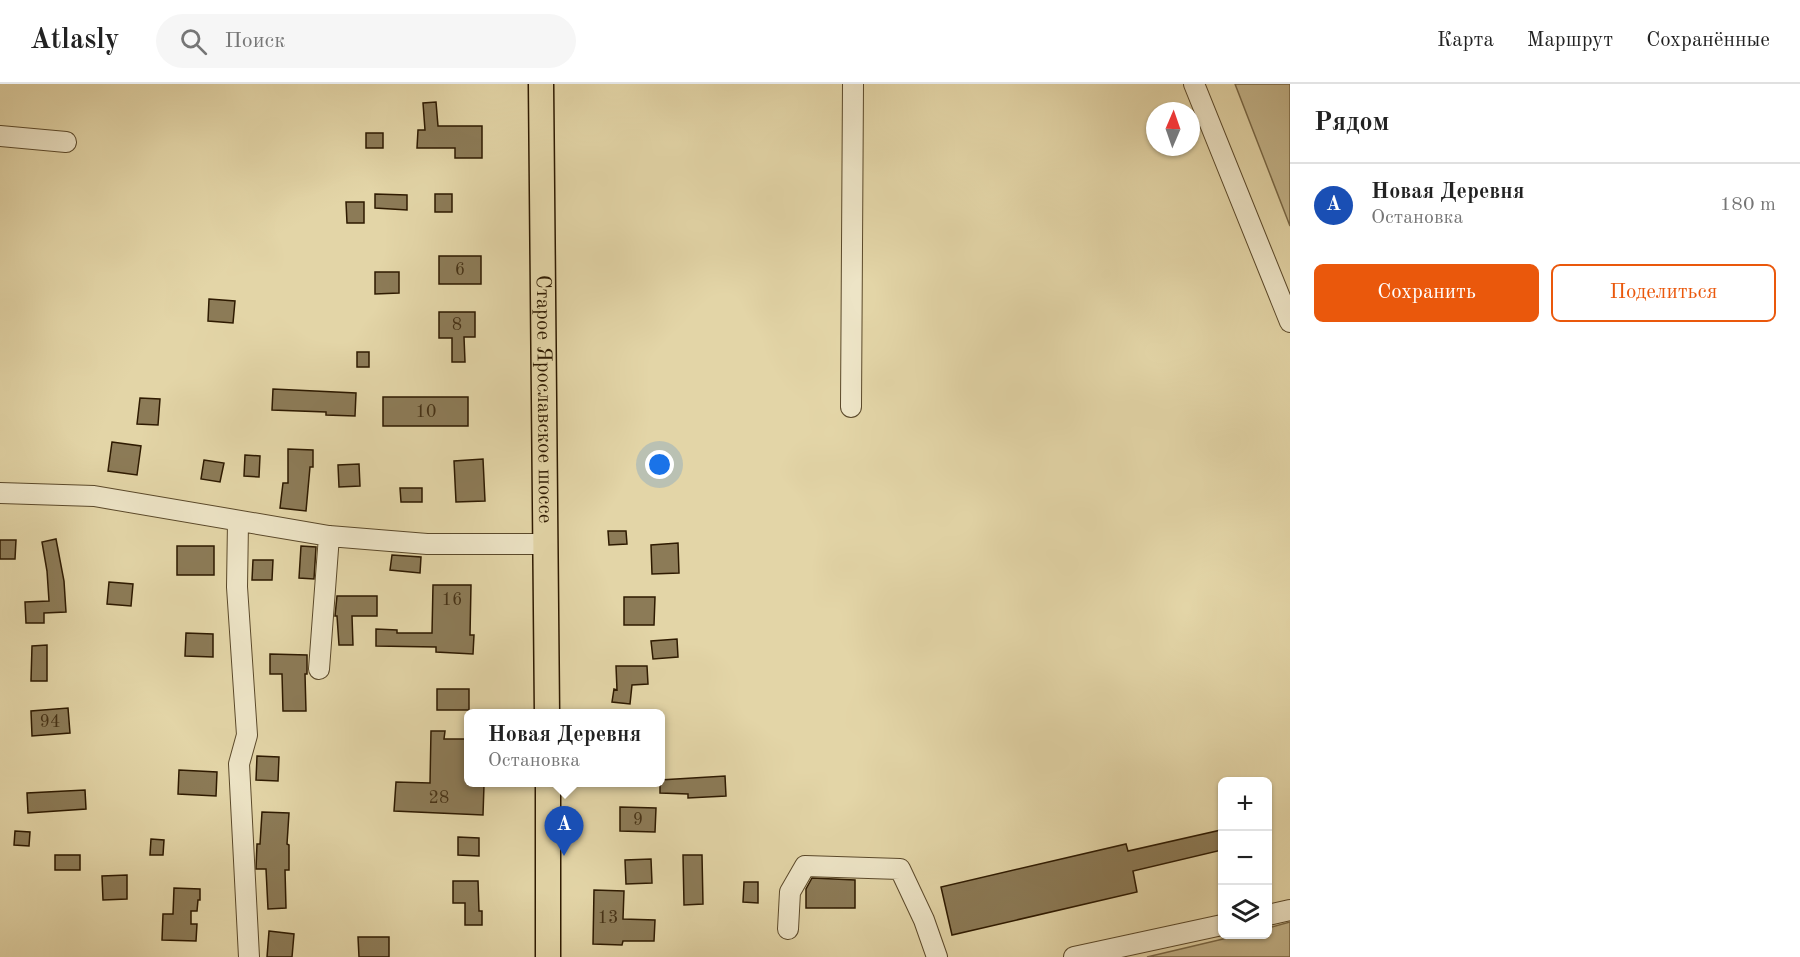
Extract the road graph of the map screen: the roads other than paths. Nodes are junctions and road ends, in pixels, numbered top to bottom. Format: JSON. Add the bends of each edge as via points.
{"nodes":[{"id":1,"x":541,"y":84,"type":"edge"},
{"id":2,"x":853,"y":84,"type":"edge"},
{"id":3,"x":1194,"y":84,"type":"edge"},
{"id":4,"x":0,"y":136,"type":"edge"},
{"id":5,"x":66,"y":142,"type":"dead end"},
{"id":6,"x":1290,"y":322,"type":"edge"},
{"id":7,"x":851,"y":407,"type":"dead end"},
{"id":8,"x":0,"y":493,"type":"edge"},
{"id":9,"x":238,"y":522,"type":"junction"},
{"id":10,"x":329,"y":536,"type":"junction"},
{"id":11,"x":545,"y":544,"type":"junction"},
{"id":12,"x":319,"y":669,"type":"dead end"},
{"id":13,"x":547,"y":709,"type":"edge"},
{"id":14,"x":548,"y":787,"type":"edge"},
{"id":15,"x":1290,"y":910,"type":"edge"},
{"id":16,"x":1272,"y":914,"type":"edge"},
{"id":17,"x":1218,"y":926,"type":"edge"},
{"id":18,"x":788,"y":929,"type":"dead end"},
{"id":19,"x":249,"y":957,"type":"edge"},
{"id":20,"x":548,"y":957,"type":"edge"},
{"id":21,"x":937,"y":957,"type":"edge"},
{"id":22,"x":1074,"y":957,"type":"edge"}],
"edges":[{"from":1,"to":11,"type":"main road","name":"Старое Ярославское шоссе"},
{"from":2,"to":7,"type":"lane"},
{"from":3,"to":6,"type":"lane"},
{"from":4,"to":5,"type":"lane"},
{"from":8,"to":9,"type":"lane","via":[[94,496]]},
{"from":9,"to":10,"type":"lane"},
{"from":9,"to":19,"type":"lane","via":[[237,587],[247,735],[238,764]]},
{"from":10,"to":11,"type":"lane","via":[[427,544]]},
{"from":10,"to":12,"type":"lane"},
{"from":11,"to":13,"type":"main road","name":"Старое Ярославское шоссе"},
{"from":14,"to":20,"type":"main road"},
{"from":15,"to":16,"type":"lane"},
{"from":17,"to":22,"type":"lane"},
{"from":18,"to":21,"type":"lane","via":[[790,892],[805,866],[900,869]]}]}
